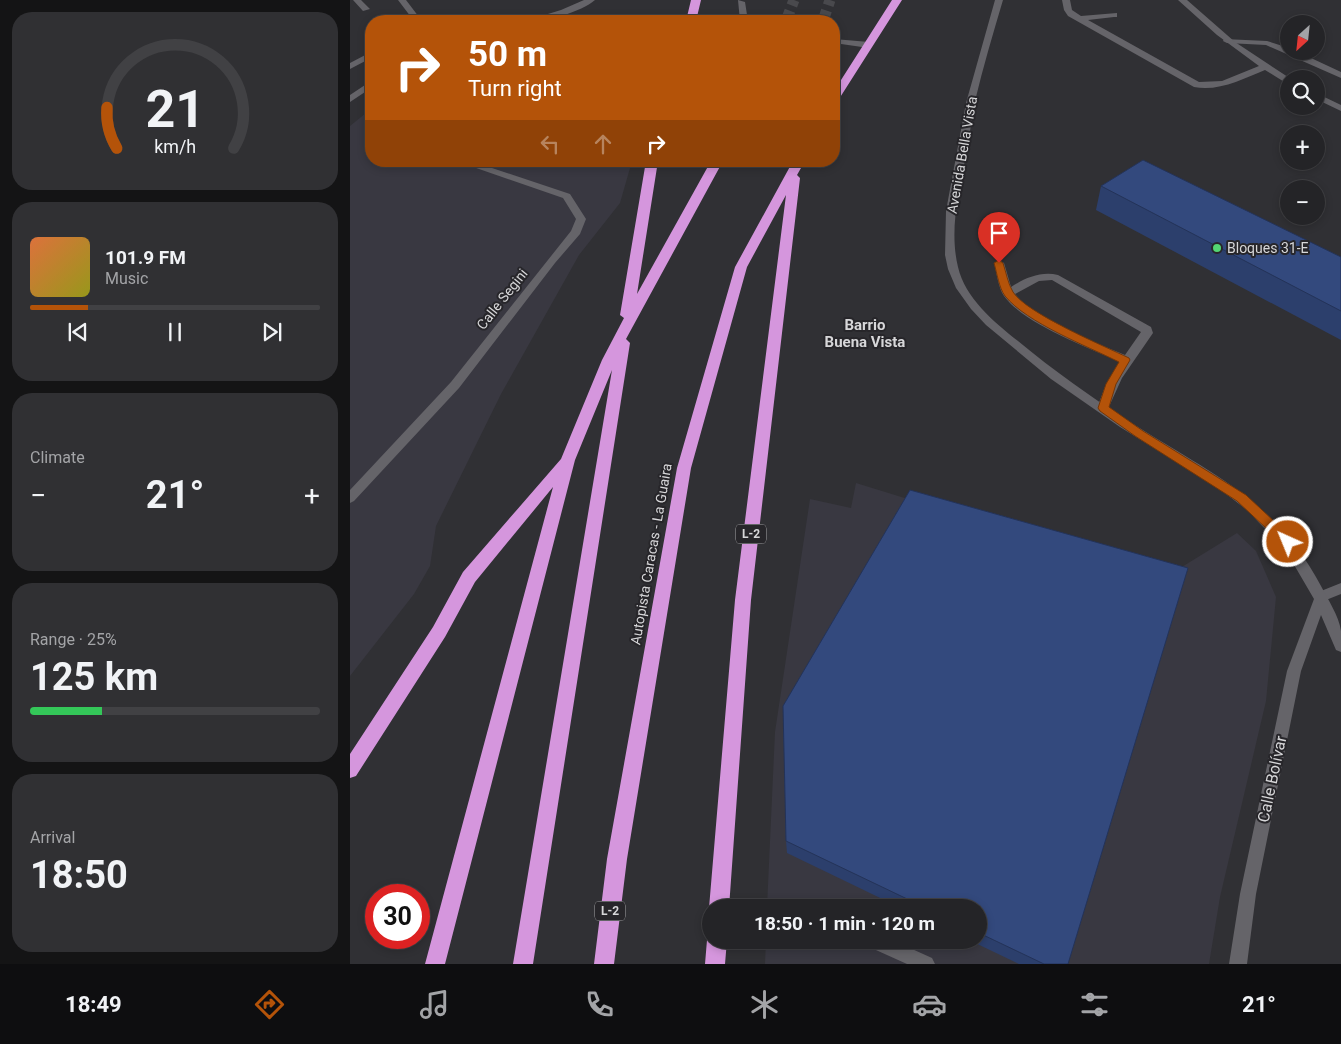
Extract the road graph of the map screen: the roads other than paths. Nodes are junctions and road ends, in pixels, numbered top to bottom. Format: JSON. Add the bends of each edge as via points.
{"nodes":[{"id":1,"x":357,"y":0,"type":"edge"},
{"id":2,"x":402,"y":0,"type":"edge"},
{"id":3,"x":591,"y":0,"type":"edge"},
{"id":4,"x":696,"y":0,"type":"edge"},
{"id":5,"x":897,"y":0,"type":"edge"},
{"id":6,"x":998,"y":0,"type":"edge"},
{"id":7,"x":1066,"y":0,"type":"edge"},
{"id":8,"x":1182,"y":0,"type":"edge"},
{"id":9,"x":741,"y":2,"type":"dead end"},
{"id":10,"x":366,"y":9,"type":"dead end"},
{"id":11,"x":413,"y":15,"type":"edge"},
{"id":12,"x":552,"y":15,"type":"edge"},
{"id":13,"x":692,"y":15,"type":"edge"},
{"id":14,"x":743,"y":15,"type":"edge"},
{"id":15,"x":1114,"y":15,"type":"dead end"},
{"id":16,"x":1079,"y":19,"type":"junction"},
{"id":17,"x":1227,"y":41,"type":"junction"},
{"id":18,"x":840,"y":42,"type":"edge"},
{"id":19,"x":869,"y":45,"type":"junction"},
{"id":20,"x":1280,"y":48,"type":"edge"},
{"id":21,"x":365,"y":58,"type":"edge"},
{"id":22,"x":1308,"y":60,"type":"edge"},
{"id":23,"x":350,"y":66,"type":"edge"},
{"id":24,"x":1265,"y":67,"type":"junction"},
{"id":25,"x":1341,"y":75,"type":"edge"},
{"id":26,"x":1280,"y":76,"type":"edge"},
{"id":27,"x":365,"y":88,"type":"edge"},
{"id":28,"x":840,"y":90,"type":"edge"},
{"id":29,"x":350,"y":99,"type":"edge"},
{"id":30,"x":1325,"y":100,"type":"edge"},
{"id":31,"x":1341,"y":108,"type":"edge"},
{"id":32,"x":479,"y":167,"type":"edge"},
{"id":33,"x":651,"y":167,"type":"edge"},
{"id":34,"x":714,"y":167,"type":"edge"},
{"id":35,"x":794,"y":167,"type":"edge"},
{"id":36,"x":796,"y":167,"type":"edge"},
{"id":37,"x":999,"y":263,"type":"dead end"},
{"id":38,"x":1008,"y":294,"type":"junction"},
{"id":39,"x":1125,"y":360,"type":"junction"},
{"id":40,"x":1103,"y":408,"type":"junction"},
{"id":41,"x":568,"y":460,"type":"junction"},
{"id":42,"x":350,"y":498,"type":"edge"},
{"id":43,"x":1341,"y":588,"type":"edge"},
{"id":44,"x":1321,"y":597,"type":"junction"},
{"id":45,"x":1341,"y":646,"type":"edge"},
{"id":46,"x":350,"y":770,"type":"edge"},
{"id":47,"x":720,"y":899,"type":"edge"},
{"id":48,"x":717,"y":949,"type":"edge"},
{"id":49,"x":893,"y":949,"type":"edge"},
{"id":50,"x":435,"y":964,"type":"edge"},
{"id":51,"x":523,"y":964,"type":"edge"},
{"id":52,"x":604,"y":964,"type":"edge"},
{"id":53,"x":716,"y":964,"type":"edge"},
{"id":54,"x":926,"y":964,"type":"edge"},
{"id":55,"x":1238,"y":964,"type":"edge"}],
"edges":[{"from":1,"to":10,"type":"street"},
{"from":2,"to":11,"type":"street"},
{"from":3,"to":12,"type":"street"},
{"from":4,"to":13,"type":"highway"},
{"from":5,"to":19,"type":"highway"},
{"from":6,"to":40,"type":"street","name":"Avenida Bella Vista","via":[[971,98],[952,200],[950,250],[954,271],[966,296],[992,325],[1034,361]]},
{"from":7,"to":16,"type":"street","via":[[1068,10]]},
{"from":8,"to":17,"type":"street"},
{"from":9,"to":14,"type":"street"},
{"from":15,"to":16,"type":"street"},
{"from":16,"to":24,"type":"street","via":[[1197,85],[1222,84]]},
{"from":17,"to":20,"type":"street","via":[[1267,43]]},
{"from":17,"to":24,"type":"street"},
{"from":18,"to":19,"type":"street"},
{"from":19,"to":28,"type":"highway"},
{"from":21,"to":23,"type":"street"},
{"from":22,"to":25,"type":"street"},
{"from":24,"to":26,"type":"street"},
{"from":27,"to":29,"type":"street"},
{"from":30,"to":31,"type":"street"},
{"from":32,"to":42,"type":"street","name":"Calle Segini","via":[[567,196],[581,219],[576,232],[455,385]]},
{"from":33,"to":51,"type":"highway"},
{"from":34,"to":41,"type":"highway","via":[[609,360]]},
{"from":35,"to":52,"type":"highway","name":"Autopista Caracas - La Guaira","number":"L-2","via":[[741,267],[684,468],[617,859]]},
{"from":36,"to":47,"type":"highway","name":"Autopista Caracas - La Guaira","number":"L-2","via":[[743,600]]},
{"from":37,"to":38,"type":"street"},
{"from":38,"to":39,"type":"street","via":[[1024,308],[1064,331]]},
{"from":38,"to":39,"type":"street","via":[[1040,276],[1060,279],[1147,330]]},
{"from":39,"to":40,"type":"street","via":[[1111,384]]},
{"from":40,"to":44,"type":"street","name":"Avenida Bella Vista","via":[[1234,493],[1264,517],[1301,560]]},
{"from":41,"to":46,"type":"highway","via":[[469,576],[439,632]]},
{"from":41,"to":50,"type":"highway"},
{"from":43,"to":44,"type":"street"},
{"from":44,"to":45,"type":"street","name":"Avenida Bella Vista"},
{"from":44,"to":55,"type":"street","name":"Calle Bolívar","via":[[1294,671],[1248,894]]},
{"from":48,"to":53,"type":"highway"},
{"from":49,"to":54,"type":"street"}]}
